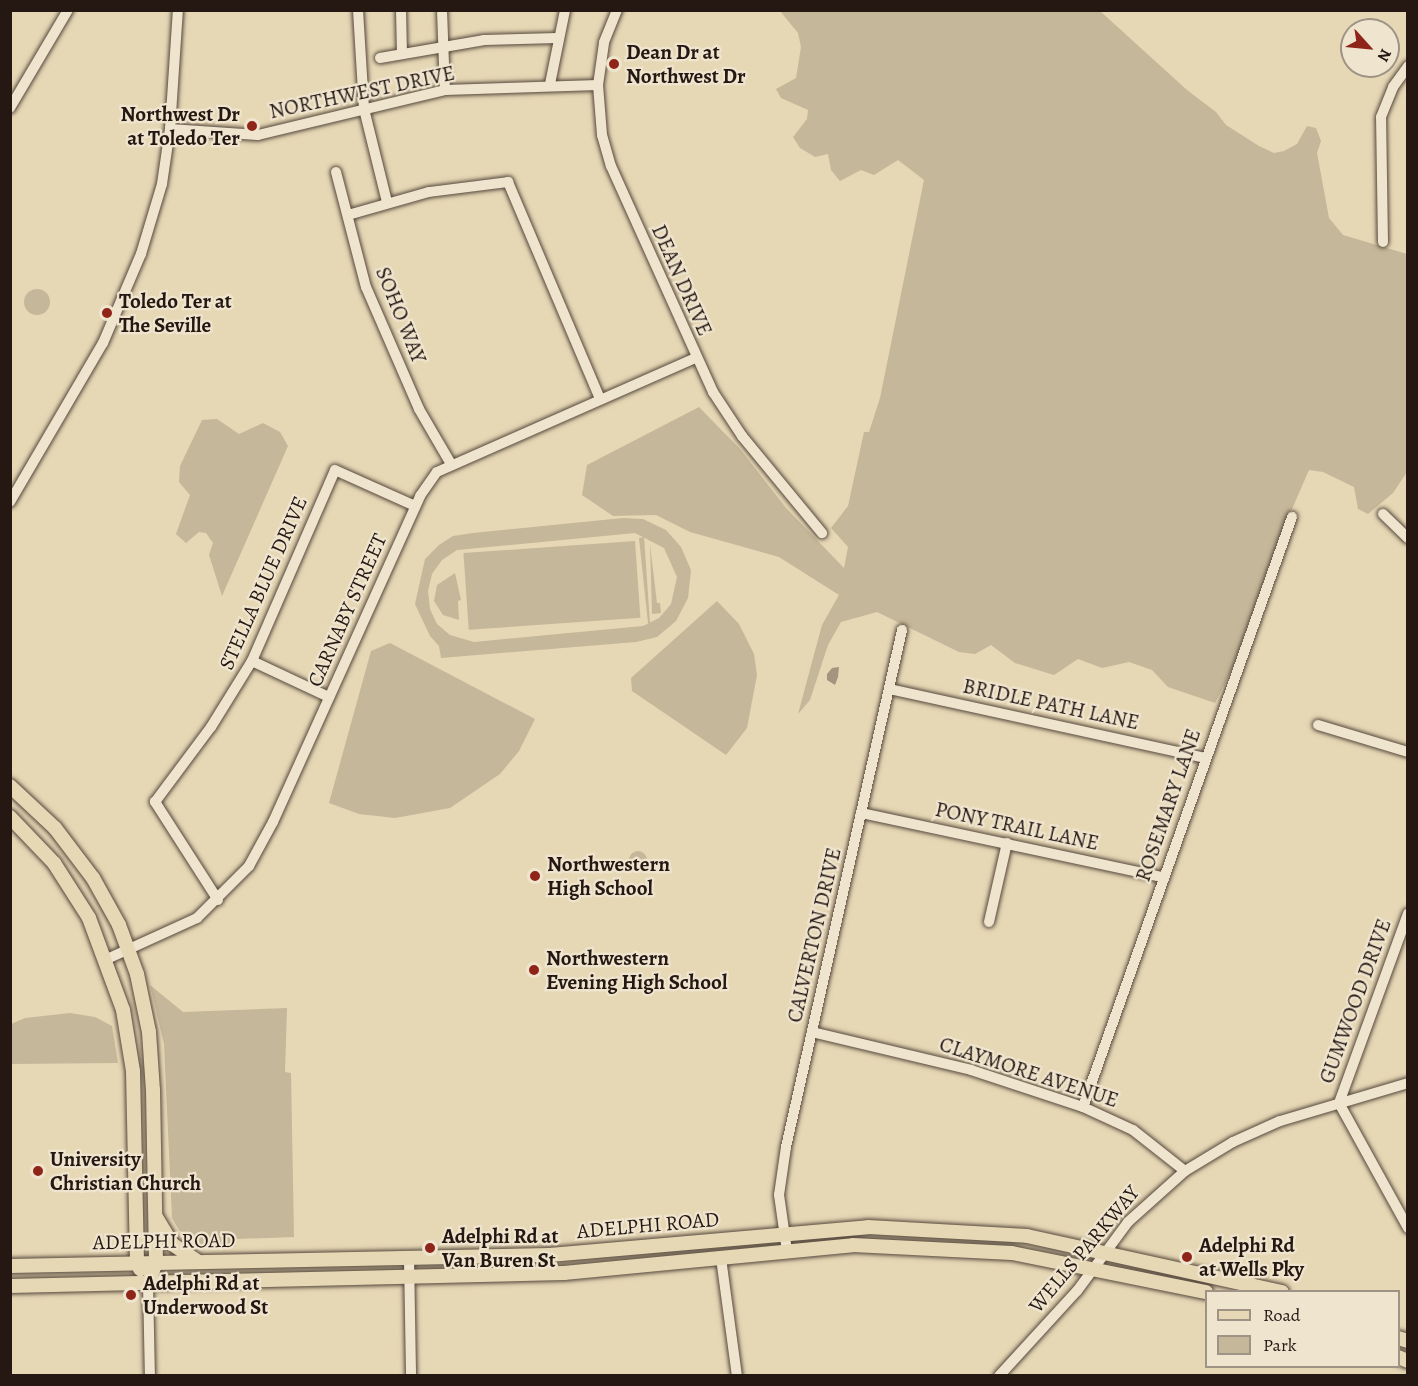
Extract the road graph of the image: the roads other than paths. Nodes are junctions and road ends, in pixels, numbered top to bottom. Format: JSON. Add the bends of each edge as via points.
{"nodes":[{"id":1,"x":68,"y":10,"type":"edge"},
{"id":2,"x":178,"y":10,"type":"edge"},
{"id":3,"x":358,"y":10,"type":"edge"},
{"id":4,"x":401,"y":10,"type":"edge"},
{"id":5,"x":442,"y":10,"type":"edge"},
{"id":6,"x":565,"y":10,"type":"edge"},
{"id":7,"x":617,"y":10,"type":"edge"},
{"id":8,"x":557,"y":38,"type":"junction"},
{"id":9,"x":443,"y":45,"type":"junction"},
{"id":10,"x":402,"y":53,"type":"junction"},
{"id":11,"x":380,"y":58,"type":"dead end"},
{"id":12,"x":1407,"y":66,"type":"edge"},
{"id":13,"x":550,"y":84,"type":"junction"},
{"id":14,"x":598,"y":85,"type":"junction"},
{"id":15,"x":445,"y":90,"type":"junction"},
{"id":16,"x":10,"y":108,"type":"edge"},
{"id":17,"x":364,"y":109,"type":"junction"},
{"id":18,"x":170,"y":129,"type":"junction"},
{"id":19,"x":336,"y":172,"type":"dead end"},
{"id":20,"x":387,"y":202,"type":"junction"},
{"id":21,"x":348,"y":215,"type":"junction"},
{"id":22,"x":1383,"y":242,"type":"dead end"},
{"id":23,"x":696,"y":358,"type":"junction"},
{"id":24,"x":600,"y":399,"type":"junction"},
{"id":25,"x":451,"y":464,"type":"junction"},
{"id":26,"x":10,"y":502,"type":"edge"},
{"id":27,"x":415,"y":506,"type":"junction"},
{"id":28,"x":1383,"y":514,"type":"dead end"},
{"id":29,"x":1292,"y":517,"type":"dead end"},
{"id":30,"x":822,"y":533,"type":"dead end"},
{"id":31,"x":1407,"y":537,"type":"edge"},
{"id":32,"x":902,"y":630,"type":"dead end"},
{"id":33,"x":252,"y":661,"type":"junction"},
{"id":34,"x":889,"y":689,"type":"junction"},
{"id":35,"x":329,"y":697,"type":"junction"},
{"id":36,"x":1318,"y":725,"type":"dead end"},
{"id":37,"x":1407,"y":752,"type":"edge"},
{"id":38,"x":1204,"y":758,"type":"junction"},
{"id":39,"x":10,"y":786,"type":"edge"},
{"id":40,"x":861,"y":813,"type":"junction"},
{"id":41,"x":10,"y":817,"type":"edge"},
{"id":42,"x":1007,"y":843,"type":"junction"},
{"id":43,"x":1163,"y":878,"type":"junction"},
{"id":44,"x":218,"y":900,"type":"junction"},
{"id":45,"x":1407,"y":913,"type":"edge"},
{"id":46,"x":989,"y":921,"type":"dead end"},
{"id":47,"x":129,"y":950,"type":"junction"},
{"id":48,"x":107,"y":959,"type":"junction"},
{"id":49,"x":812,"y":1032,"type":"junction"},
{"id":50,"x":1407,"y":1083,"type":"edge"},
{"id":51,"x":1339,"y":1103,"type":"junction"},
{"id":52,"x":1083,"y":1107,"type":"junction"},
{"id":53,"x":1185,"y":1171,"type":"junction"},
{"id":54,"x":154,"y":1212,"type":"junction"},
{"id":55,"x":1407,"y":1228,"type":"edge"},
{"id":56,"x":784,"y":1233,"type":"junction"},
{"id":57,"x":787,"y":1251,"type":"junction"},
{"id":58,"x":1108,"y":1251,"type":"junction"},
{"id":59,"x":409,"y":1258,"type":"junction"},
{"id":60,"x":721,"y":1258,"type":"junction"},
{"id":61,"x":137,"y":1262,"type":"junction"},
{"id":62,"x":156,"y":1262,"type":"junction"},
{"id":63,"x":199,"y":1262,"type":"junction"},
{"id":64,"x":10,"y":1266,"type":"edge"},
{"id":65,"x":1095,"y":1268,"type":"junction"},
{"id":66,"x":409,"y":1276,"type":"junction"},
{"id":67,"x":148,"y":1284,"type":"junction"},
{"id":68,"x":10,"y":1286,"type":"edge"},
{"id":69,"x":1274,"y":1290,"type":"edge"},
{"id":70,"x":1205,"y":1292,"type":"edge"},
{"id":71,"x":1000,"y":1375,"type":"edge"},
{"id":72,"x":150,"y":1376,"type":"edge"},
{"id":73,"x":411,"y":1376,"type":"edge"},
{"id":74,"x":737,"y":1376,"type":"edge"}],
"edges":[{"from":1,"to":16,"type":"street"},
{"from":2,"to":18,"type":"street"},
{"from":3,"to":17,"type":"street"},
{"from":4,"to":10,"type":"street"},
{"from":5,"to":9,"type":"street"},
{"from":6,"to":8,"type":"street"},
{"from":7,"to":14,"type":"street","name":"DEAN DRIVE","via":[[604,44]]},
{"from":8,"to":9,"type":"street"},
{"from":8,"to":13,"type":"street"},
{"from":9,"to":10,"type":"street"},
{"from":9,"to":15,"type":"street"},
{"from":10,"to":11,"type":"street"},
{"from":12,"to":22,"type":"street","via":[[1381,117]]},
{"from":13,"to":14,"type":"street","name":"NORTHWEST DRIVE"},
{"from":13,"to":15,"type":"street","name":"NORTHWEST DRIVE"},
{"from":14,"to":23,"type":"street","name":"DEAN DRIVE","via":[[602,135],[611,166]]},
{"from":15,"to":17,"type":"street","name":"NORTHWEST DRIVE"},
{"from":17,"to":18,"type":"street","name":"NORTHWEST DRIVE","via":[[258,135]]},
{"from":17,"to":20,"type":"street"},
{"from":18,"to":26,"type":"street","via":[[149,229],[119,309]]},
{"from":19,"to":21,"type":"street","name":"SOHO WAY"},
{"from":20,"to":21,"type":"street"},
{"from":20,"to":24,"type":"street","via":[[429,192],[508,182]]},
{"from":21,"to":25,"type":"street","name":"SOHO WAY","via":[[366,287],[419,409]]},
{"from":23,"to":24,"type":"street","name":"CARNABY STREET"},
{"from":23,"to":30,"type":"street","name":"DEAN DRIVE","via":[[742,436]]},
{"from":24,"to":25,"type":"street","name":"CARNABY STREET"},
{"from":25,"to":27,"type":"street","name":"CARNABY STREET","via":[[426,484]]},
{"from":27,"to":33,"type":"street","name":"STELLA BLUE DRIVE","via":[[335,470]]},
{"from":27,"to":35,"type":"street","name":"CARNABY STREET"},
{"from":28,"to":31,"type":"street"},
{"from":29,"to":38,"type":"street","name":"ROSEMARY LANE"},
{"from":32,"to":34,"type":"street","name":"CALVERTON DRIVE"},
{"from":33,"to":35,"type":"street"},
{"from":33,"to":44,"type":"street","name":"STELLA BLUE DRIVE","via":[[205,736],[155,802]]},
{"from":34,"to":38,"type":"street","name":"BRIDLE PATH LANE"},
{"from":34,"to":40,"type":"street","name":"CALVERTON DRIVE"},
{"from":35,"to":44,"type":"street","name":"CARNABY STREET","via":[[249,866]]},
{"from":36,"to":37,"type":"street"},
{"from":38,"to":43,"type":"street","name":"ROSEMARY LANE"},
{"from":39,"to":47,"type":"main road","via":[[74,851],[107,902]]},
{"from":40,"to":42,"type":"street","name":"PONY TRAIL LANE"},
{"from":40,"to":49,"type":"street","name":"CALVERTON DRIVE"},
{"from":41,"to":48,"type":"main road","via":[[65,879],[89,918]]},
{"from":42,"to":43,"type":"street","name":"PONY TRAIL LANE"},
{"from":42,"to":46,"type":"street"},
{"from":43,"to":52,"type":"street","name":"ROSEMARY LANE"},
{"from":44,"to":47,"type":"street","name":"CARNABY STREET","via":[[197,918]]},
{"from":45,"to":51,"type":"street","name":"GUMWOOD DRIVE"},
{"from":47,"to":48,"type":"street","name":"CARNABY STREET"},
{"from":47,"to":54,"type":"main road","via":[[149,1032]]},
{"from":48,"to":61,"type":"main road","via":[[130,1041]]},
{"from":49,"to":52,"type":"street","name":"CLAYMORE AVENUE","via":[[971,1070]]},
{"from":49,"to":56,"type":"street","name":"CALVERTON DRIVE","via":[[781,1178]]},
{"from":50,"to":51,"type":"street","name":"WELLS PARKWAY"},
{"from":51,"to":53,"type":"street","name":"WELLS PARKWAY","via":[[1257,1130]]},
{"from":51,"to":55,"type":"street"},
{"from":52,"to":53,"type":"street","name":"CLAYMORE AVENUE","via":[[1133,1130]]},
{"from":53,"to":58,"type":"street","name":"WELLS PARKWAY","via":[[1145,1204]]},
{"from":54,"to":62,"type":"main road"},
{"from":54,"to":63,"type":"main road","via":[[171,1242]]},
{"from":56,"to":57,"type":"street","name":"CALVERTON DRIVE"},
{"from":56,"to":58,"type":"main road","name":"ADELPHI ROAD","via":[[868,1227],[970,1231],[1027,1236]]},
{"from":56,"to":59,"type":"main road","name":"ADELPHI ROAD","via":[[602,1252]]},
{"from":57,"to":60,"type":"main road","name":"ADELPHI ROAD"},
{"from":57,"to":65,"type":"main road","name":"ADELPHI ROAD","via":[[852,1245],[896,1246],[1012,1253]]},
{"from":58,"to":65,"type":"street","name":"WELLS PARKWAY"},
{"from":58,"to":69,"type":"main road","name":"ADELPHI ROAD"},
{"from":59,"to":63,"type":"main road","name":"ADELPHI ROAD"},
{"from":59,"to":66,"type":"street"},
{"from":60,"to":66,"type":"main road","name":"ADELPHI ROAD","via":[[564,1273]]},
{"from":60,"to":74,"type":"street"},
{"from":61,"to":62,"type":"main road","name":"ADELPHI ROAD"},
{"from":61,"to":64,"type":"main road","name":"ADELPHI ROAD"},
{"from":61,"to":67,"type":"main road"},
{"from":62,"to":63,"type":"main road","name":"ADELPHI ROAD"},
{"from":62,"to":67,"type":"main road"},
{"from":65,"to":70,"type":"main road","name":"ADELPHI ROAD"},
{"from":65,"to":71,"type":"street","name":"WELLS PARKWAY"},
{"from":66,"to":67,"type":"main road","name":"ADELPHI ROAD"},
{"from":66,"to":73,"type":"street"},
{"from":67,"to":68,"type":"main road","name":"ADELPHI ROAD"},
{"from":67,"to":72,"type":"street"}]}
